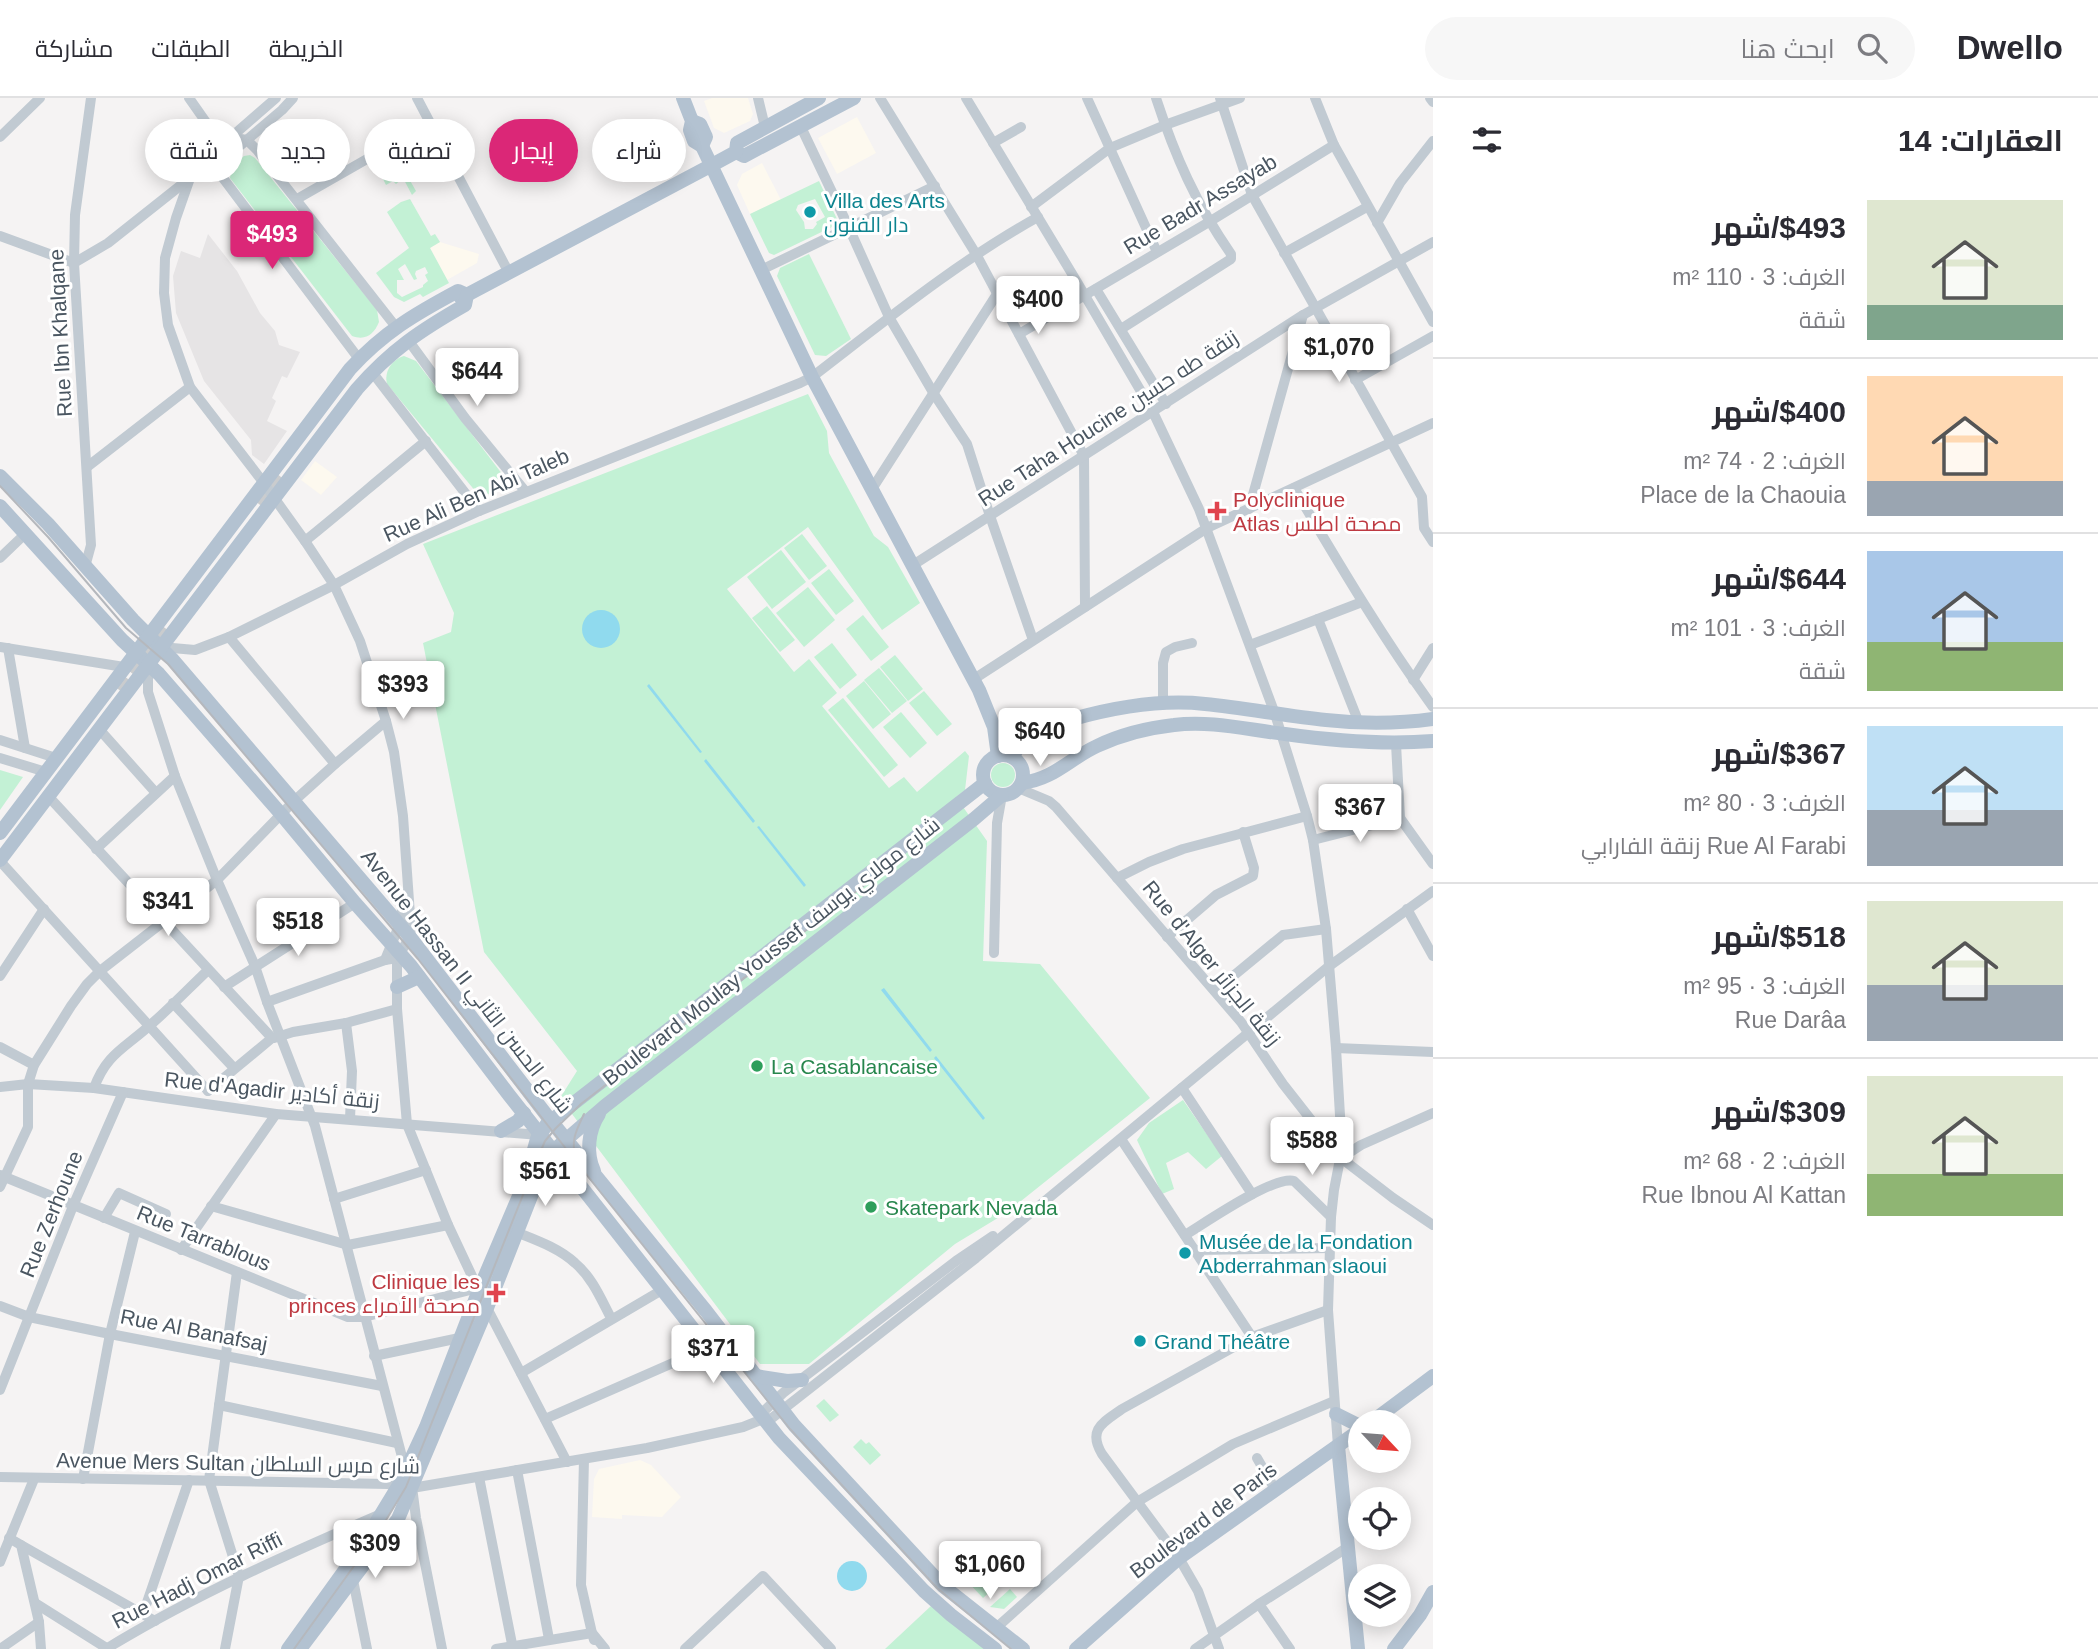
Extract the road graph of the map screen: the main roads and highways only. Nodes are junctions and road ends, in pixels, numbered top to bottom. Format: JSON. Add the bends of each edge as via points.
{"nodes":[{"id":1,"x":683,"y":98,"type":"edge"},
{"id":2,"x":820,"y":98,"type":"edge"},
{"id":3,"x":854,"y":98,"type":"edge"},
{"id":4,"x":736,"y":152,"type":"junction"},
{"id":5,"x":712,"y":165,"type":"junction"},
{"id":6,"x":467,"y":295,"type":"junction"},
{"id":7,"x":0,"y":476,"type":"edge"},
{"id":8,"x":281,"y":477,"type":"tunnel mouth"},
{"id":9,"x":260,"y":504,"type":"tunnel mouth"},
{"id":10,"x":2,"y":513,"type":"edge"},
{"id":11,"x":170,"y":623,"type":"tunnel mouth"},
{"id":12,"x":148,"y":635,"type":"junction"},
{"id":13,"x":161,"y":647,"type":"junction"},
{"id":14,"x":135,"y":653,"type":"junction"},
{"id":15,"x":148,"y":664,"type":"junction"},
{"id":16,"x":118,"y":689,"type":"tunnel mouth"},
{"id":17,"x":1433,"y":719,"type":"edge"},
{"id":18,"x":1433,"y":741,"type":"edge"},
{"id":19,"x":1005,"y":757,"type":"junction"},
{"id":20,"x":985,"y":783,"type":"junction"},
{"id":21,"x":1020,"y":785,"type":"junction"},
{"id":22,"x":1002,"y":795,"type":"junction"},
{"id":23,"x":0,"y":833,"type":"edge"},
{"id":24,"x":0,"y":846,"type":"edge"},
{"id":25,"x":0,"y":861,"type":"edge"},
{"id":26,"x":419,"y":977,"type":"junction"},
{"id":27,"x":397,"y":986,"type":"road end"},
{"id":28,"x":605,"y":1106,"type":"junction"},
{"id":29,"x":524,"y":1113,"type":"junction"},
{"id":30,"x":551,"y":1121,"type":"junction"},
{"id":31,"x":501,"y":1131,"type":"road end"},
{"id":32,"x":540,"y":1135,"type":"junction"},
{"id":33,"x":566,"y":1140,"type":"junction"},
{"id":34,"x":553,"y":1151,"type":"junction"},
{"id":35,"x":600,"y":1182,"type":"junction"},
{"id":36,"x":468,"y":1337,"type":"junction"},
{"id":37,"x":756,"y":1376,"type":"junction"},
{"id":38,"x":1433,"y":1376,"type":"edge"},
{"id":39,"x":802,"y":1380,"type":"road end"},
{"id":40,"x":1335,"y":1408,"type":"road end"},
{"id":41,"x":1387,"y":1410,"type":"edge"},
{"id":42,"x":1348,"y":1418,"type":"edge"},
{"id":43,"x":1348,"y":1438,"type":"edge"},
{"id":44,"x":1338,"y":1446,"type":"junction"},
{"id":45,"x":406,"y":1487,"type":"junction"},
{"id":46,"x":1433,"y":1592,"type":"edge"},
{"id":47,"x":288,"y":1649,"type":"edge"},
{"id":48,"x":300,"y":1649,"type":"edge"},
{"id":49,"x":995,"y":1649,"type":"edge"},
{"id":50,"x":1023,"y":1649,"type":"edge"},
{"id":51,"x":1076,"y":1649,"type":"edge"},
{"id":52,"x":1358,"y":1649,"type":"edge"},
{"id":53,"x":1394,"y":1649,"type":"edge"}],
"edges":[{"from":1,"to":5,"type":"main road","via":[[692,121],[700,124],[706,137],[702,146]]},
{"from":2,"to":4,"type":"main road","via":[[737,143]]},
{"from":3,"to":4,"type":"main road","via":[[744,156]]},
{"from":4,"to":5,"type":"main road"},
{"from":5,"to":6,"type":"main road"},
{"from":5,"to":19,"type":"main road","via":[[812,377],[974,679]]},
{"from":6,"to":8,"type":"main road","via":[[414,325],[365,366]]},
{"from":6,"to":12,"type":"main road","via":[[458,291],[409,317],[359,359]]},
{"from":6,"to":13,"type":"main road","via":[[465,305],[408,340],[372,372]]},
{"from":7,"to":12,"type":"main road","name":"Avenue Hassan II شارع الحسن الثاني"},
{"from":9,"to":11,"type":"main road"},
{"from":10,"to":14,"type":"main road","name":"Avenue Hassan II شارع الحسن الثاني"},
{"from":12,"to":13,"type":"main road","name":"Avenue Hassan II شارع الحسن الثاني"},
{"from":12,"to":14,"type":"main road"},
{"from":13,"to":15,"type":"main road"},
{"from":13,"to":30,"type":"main road","name":"Avenue Hassan II شارع الحسن الثاني","via":[[410,937]]},
{"from":14,"to":15,"type":"main road","name":"Avenue Hassan II شارع الحسن الثاني"},
{"from":14,"to":23,"type":"main road"},
{"from":15,"to":25,"type":"main road"},
{"from":15,"to":26,"type":"main road","name":"Avenue Hassan II شارع الحسن الثاني","via":[[282,814],[393,954]]},
{"from":16,"to":24,"type":"main road"},
{"from":17,"to":19,"type":"main road","via":[[1359,723],[1163,702],[1110,709],[1042,729]]},
{"from":18,"to":21,"type":"main road","via":[[1356,743],[1177,724],[1137,730],[1096,746],[1045,778]]},
{"from":19,"to":20,"type":"main road","via":[[991,760],[985,767]]},
{"from":19,"to":21,"type":"main road","via":[[1022,768]]},
{"from":20,"to":22,"type":"main road"},
{"from":20,"to":30,"type":"main road","name":"Boulevard Moulay Youssef شارع مولاي يوسف"},
{"from":21,"to":22,"type":"main road"},
{"from":22,"to":28,"type":"main road","name":"Boulevard Moulay Youssef شارع مولاي يوسف"},
{"from":26,"to":27,"type":"main road"},
{"from":26,"to":29,"type":"main road","name":"Avenue Hassan II شارع الحسن الثاني"},
{"from":28,"to":33,"type":"main road","name":"Boulevard Moulay Youssef شارع مولاي يوسف"},
{"from":28,"to":35,"type":"main road","via":[[589,1145]]},
{"from":29,"to":31,"type":"main road"},
{"from":29,"to":32,"type":"main road","name":"Avenue Hassan II شارع الحسن الثاني"},
{"from":30,"to":32,"type":"main road","name":"Boulevard Moulay Youssef شارع مولاي يوسف"},
{"from":30,"to":33,"type":"main road","name":"Avenue Hassan II شارع الحسن الثاني"},
{"from":32,"to":34,"type":"main road","name":"Avenue Hassan II شارع الحسن الثاني"},
{"from":32,"to":36,"type":"main road","via":[[526,1182],[478,1289]]},
{"from":33,"to":34,"type":"main road","name":"Boulevard Moulay Youssef شارع مولاي يوسف"},
{"from":33,"to":35,"type":"main road","name":"Avenue Hassan II شارع الحسن الثاني"},
{"from":34,"to":36,"type":"main road","via":[[487,1308]]},
{"from":34,"to":49,"type":"main road","name":"Avenue Hassan II شارع الحسن الثاني","via":[[779,1438],[924,1591]]},
{"from":35,"to":37,"type":"main road","name":"Avenue Hassan II شارع الحسن الثاني"},
{"from":36,"to":45,"type":"main road"},
{"from":36,"to":45,"type":"main road","via":[[405,1471]]},
{"from":37,"to":39,"type":"main road"},
{"from":37,"to":50,"type":"main road","name":"Avenue Hassan II شارع الحسن الثاني","via":[[811,1444],[943,1586]]},
{"from":38,"to":41,"type":"main road"},
{"from":40,"to":42,"type":"main road"},
{"from":43,"to":44,"type":"main road","name":"Boulevard de Paris"},
{"from":44,"to":51,"type":"main road","name":"Boulevard de Paris","via":[[1179,1558]]},
{"from":44,"to":52,"type":"main road"},
{"from":45,"to":47,"type":"main road"},
{"from":45,"to":48,"type":"main road","via":[[398,1519]]},
{"from":46,"to":53,"type":"main road"}]}
